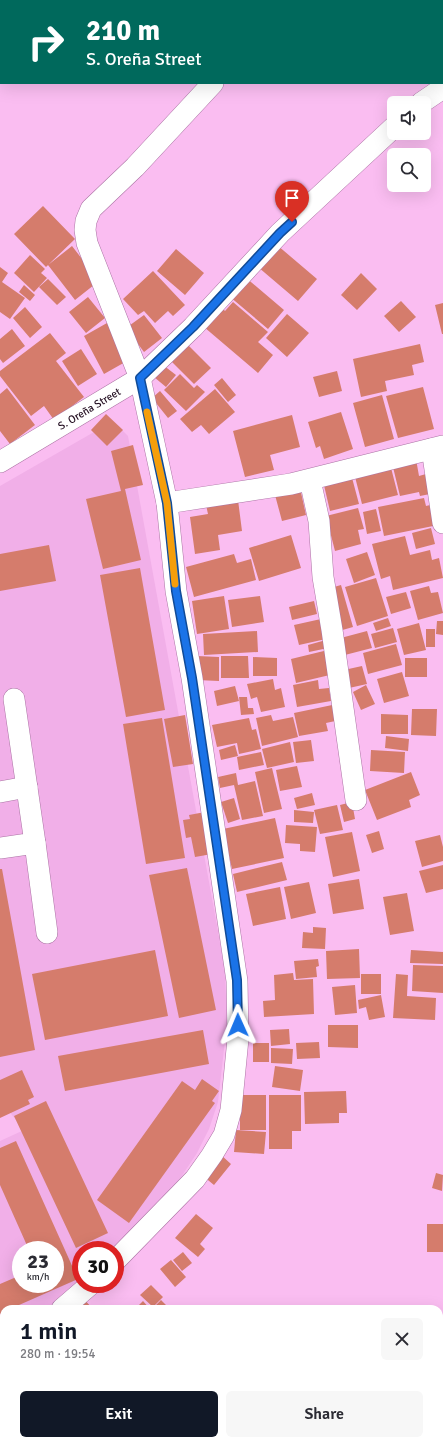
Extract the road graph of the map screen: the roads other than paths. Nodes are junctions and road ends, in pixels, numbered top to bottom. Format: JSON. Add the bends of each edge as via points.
{"nodes":[{"id":1,"x":212,"y":84,"type":"edge"},
{"id":2,"x":443,"y":88,"type":"edge"},
{"id":3,"x":431,"y":96,"type":"edge"},
{"id":4,"x":387,"y":134,"type":"edge"},
{"id":5,"x":140,"y":378,"type":"junction"},
{"id":6,"x":437,"y":447,"type":"edge"},
{"id":7,"x":0,"y":462,"type":"edge"},
{"id":8,"x":310,"y":480,"type":"junction"},
{"id":9,"x":167,"y":503,"type":"junction"},
{"id":10,"x":443,"y":523,"type":"edge"},
{"id":11,"x":14,"y":699,"type":"dead end"},
{"id":12,"x":27,"y":787,"type":"junction"},
{"id":13,"x":0,"y":792,"type":"edge"},
{"id":14,"x":356,"y":800,"type":"dead end"},
{"id":15,"x":36,"y":843,"type":"junction"},
{"id":16,"x":0,"y":848,"type":"edge"},
{"id":17,"x":47,"y":933,"type":"dead end"},
{"id":18,"x":124,"y":1252,"type":"edge"},
{"id":19,"x":81,"y":1293,"type":"edge"},
{"id":20,"x":67,"y":1305,"type":"edge"}],
"edges":[{"from":1,"to":5,"type":"street","via":[[135,167],[91,209],[86,221],[87,243]]},
{"from":2,"to":3,"type":"street"},
{"from":4,"to":5,"type":"street","name":"S. Oreña Street","via":[[280,233],[193,327]]},
{"from":5,"to":7,"type":"street","name":"S. Oreña Street"},
{"from":5,"to":9,"type":"street"},
{"from":6,"to":8,"type":"street"},
{"from":6,"to":10,"type":"street"},
{"from":8,"to":9,"type":"street"},
{"from":8,"to":14,"type":"street","via":[[319,521],[322,577]]},
{"from":9,"to":18,"type":"street","via":[[176,591],[193,685],[237,980],[238,1040],[230,1110],[224,1135],[195,1179]]},
{"from":11,"to":12,"type":"street"},
{"from":12,"to":13,"type":"street"},
{"from":12,"to":15,"type":"street"},
{"from":15,"to":16,"type":"street"},
{"from":15,"to":17,"type":"street"},
{"from":19,"to":20,"type":"street"}]}
